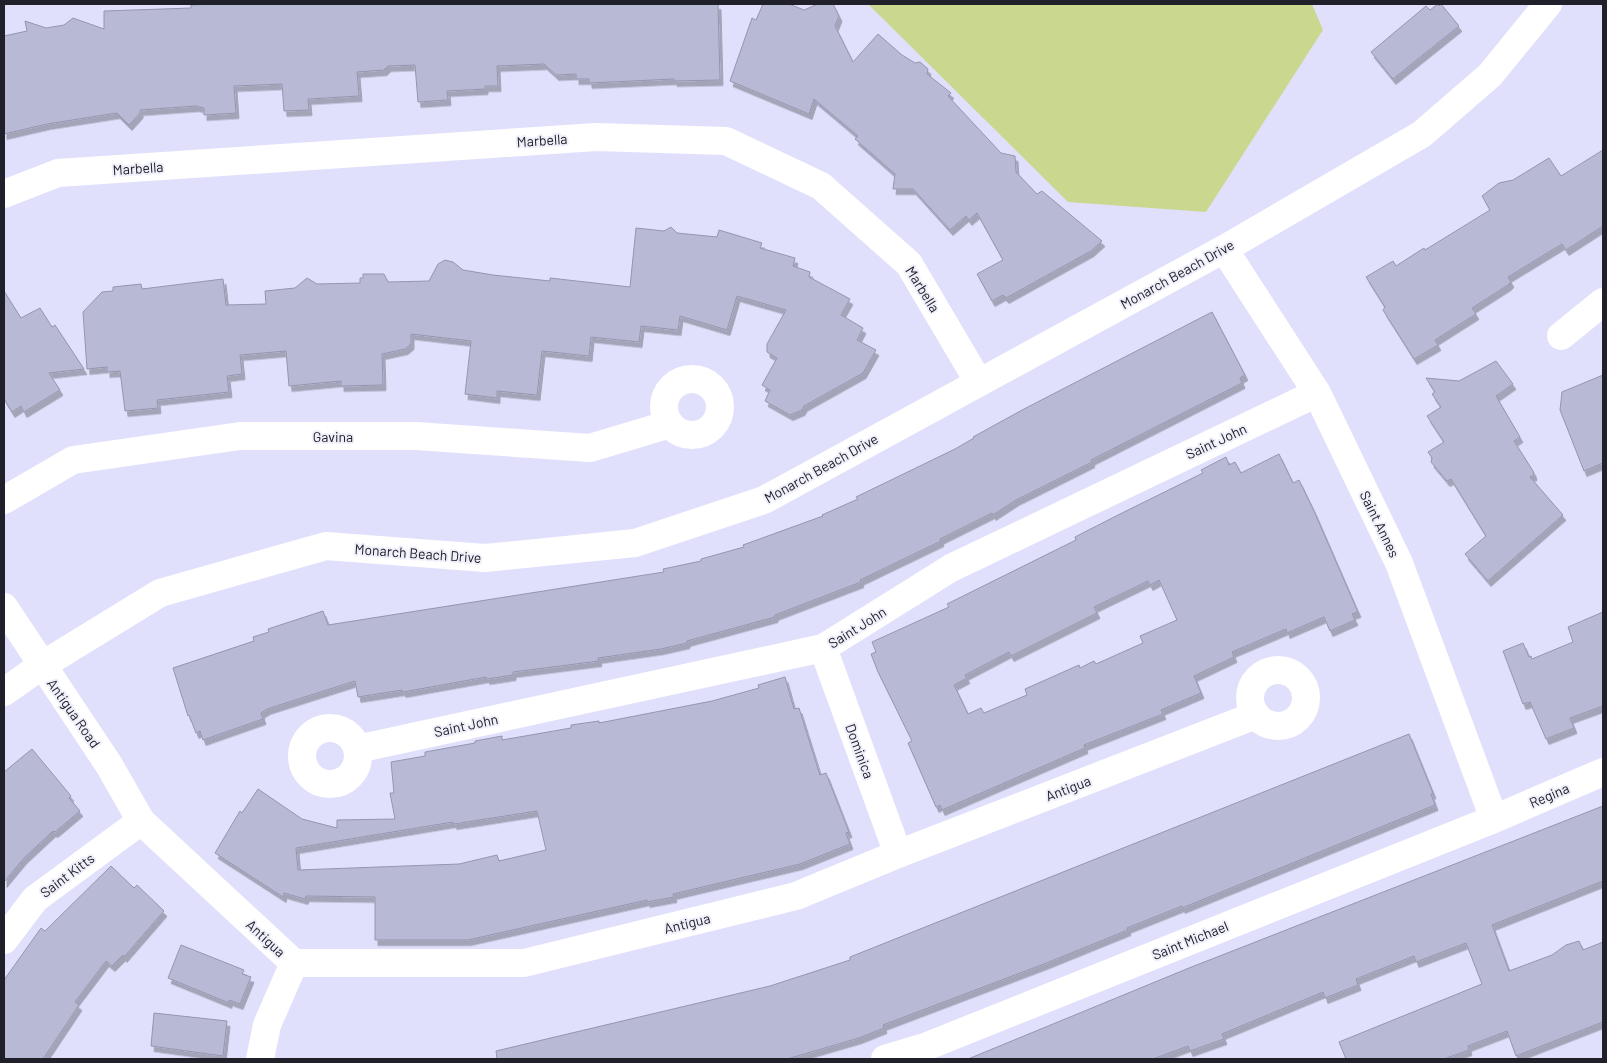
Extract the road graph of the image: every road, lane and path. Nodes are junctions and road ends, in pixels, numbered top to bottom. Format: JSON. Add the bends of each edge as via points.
{"nodes":[{"id":1,"x":1548,"y":4,"type":"edge"},
{"id":2,"x":4,"y":194,"type":"edge"},
{"id":3,"x":1224,"y":249,"type":"junction"},
{"id":4,"x":1603,"y":302,"type":"edge"},
{"id":5,"x":1561,"y":336,"type":"dead end"},
{"id":6,"x":978,"y":382,"type":"junction"},
{"id":7,"x":1317,"y":393,"type":"junction"},
{"id":8,"x":670,"y":424,"type":"dead end"},
{"id":9,"x":4,"y":500,"type":"edge"},
{"id":10,"x":4,"y":607,"type":"edge"},
{"id":11,"x":823,"y":648,"type":"junction"},
{"id":12,"x":41,"y":666,"type":"junction"},
{"id":13,"x":4,"y":692,"type":"edge"},
{"id":14,"x":1256,"y":715,"type":"dead end"},
{"id":15,"x":357,"y":749,"type":"dead end"},
{"id":16,"x":1603,"y":772,"type":"edge"},
{"id":17,"x":1494,"y":819,"type":"junction"},
{"id":18,"x":141,"y":821,"type":"junction"},
{"id":19,"x":898,"y":854,"type":"junction"},
{"id":20,"x":4,"y":940,"type":"edge"},
{"id":21,"x":294,"y":963,"type":"junction"},
{"id":22,"x":260,"y":1059,"type":"edge"},
{"id":23,"x":885,"y":1059,"type":"edge"}],
"edges":[{"from":1,"to":3,"type":"street","name":"Monarch Beach Drive","via":[[1490,75],[1422,134]]},
{"from":2,"to":6,"type":"street","name":"Marbella","via":[[68,172],[596,137],[726,141],[821,186],[909,264]]},
{"from":3,"to":6,"type":"street","name":"Monarch Beach Drive"},
{"from":3,"to":7,"type":"street","name":"Saint Annes"},
{"from":4,"to":5,"type":"street"},
{"from":6,"to":12,"type":"street","name":"Monarch Beach Drive","via":[[764,500],[635,543],[485,558],[326,546],[160,593]]},
{"from":7,"to":11,"type":"street","name":"Saint John","via":[[951,568]]},
{"from":7,"to":17,"type":"street","name":"Saint Annes","via":[[1399,563]]},
{"from":8,"to":9,"type":"street","name":"Gavina","via":[[590,448],[416,436],[240,436],[73,460]]},
{"from":10,"to":12,"type":"street","name":"Antigua Road"},
{"from":11,"to":15,"type":"street","name":"Saint John"},
{"from":11,"to":19,"type":"street","name":"Dominica"},
{"from":12,"to":13,"type":"street","name":"Monarch Beach Drive"},
{"from":12,"to":18,"type":"street","name":"Antigua Road","via":[[109,765]]},
{"from":14,"to":19,"type":"street","name":"Antigua"},
{"from":16,"to":17,"type":"street","name":"Regina"},
{"from":17,"to":23,"type":"street","name":"Saint Michael","via":[[925,1047]]},
{"from":18,"to":20,"type":"street","name":"Saint Kitts","via":[[35,899]]},
{"from":18,"to":21,"type":"street","name":"Antigua"},
{"from":19,"to":21,"type":"street","name":"Antigua","via":[[796,896],[524,963]]},
{"from":21,"to":22,"type":"street","via":[[266,1025]]}]}
